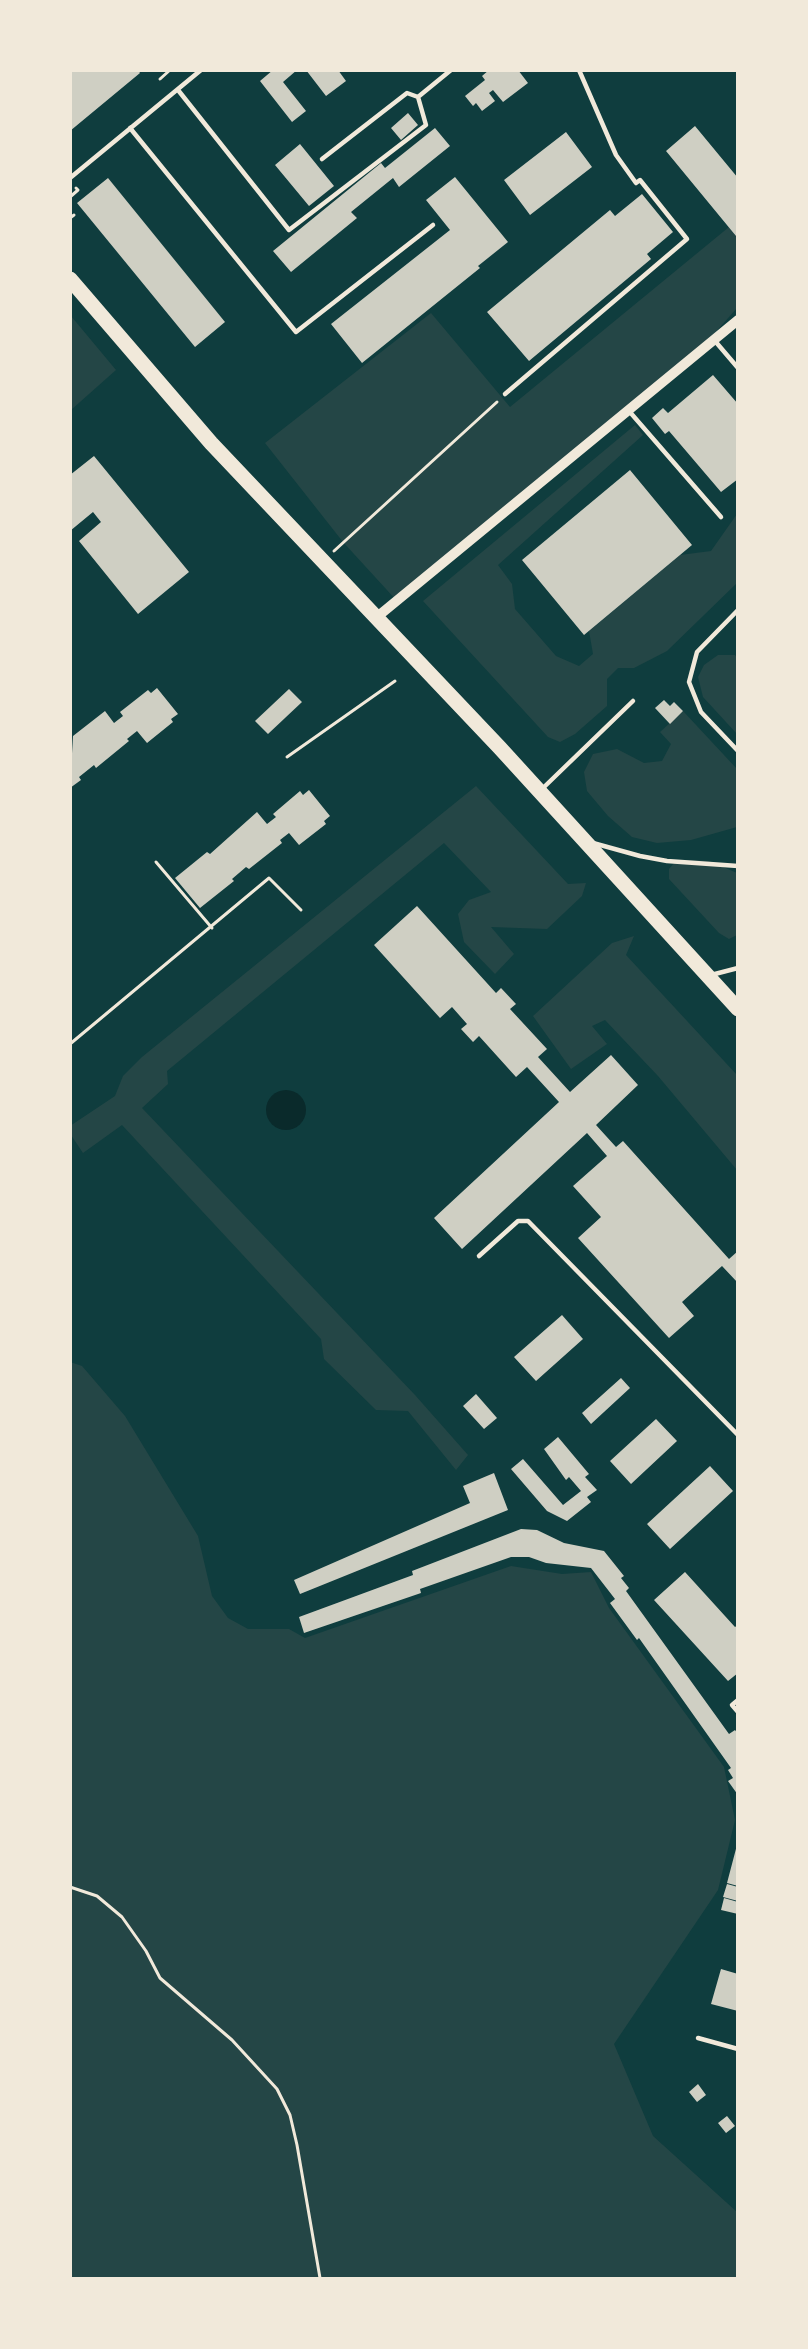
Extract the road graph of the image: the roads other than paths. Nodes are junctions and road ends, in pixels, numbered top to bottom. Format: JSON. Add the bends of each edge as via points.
{"nodes":[{"id":1,"x":201,"y":70,"type":"edge"},
{"id":2,"x":451,"y":70,"type":"edge"},
{"id":3,"x":579,"y":70,"type":"edge"},
{"id":4,"x":178,"y":90,"type":"junction"},
{"id":5,"x":418,"y":97,"type":"junction"},
{"id":6,"x":130,"y":128,"type":"junction"},
{"id":7,"x":322,"y":159,"type":"dead end"},
{"id":8,"x":70,"y":178,"type":"edge"},
{"id":9,"x":433,"y":225,"type":"dead end"},
{"id":10,"x":70,"y":279,"type":"edge"},
{"id":11,"x":738,"y":320,"type":"edge"},
{"id":12,"x":714,"y":339,"type":"junction"},
{"id":13,"x":738,"y":368,"type":"edge"},
{"id":14,"x":506,"y":394,"type":"road end"},
{"id":15,"x":629,"y":411,"type":"junction"},
{"id":16,"x":721,"y":517,"type":"dead end"},
{"id":17,"x":738,"y":610,"type":"edge"},
{"id":18,"x":377,"y":617,"type":"junction"},
{"id":19,"x":633,"y":701,"type":"dead end"},
{"id":20,"x":738,"y":752,"type":"edge"},
{"id":21,"x":540,"y":791,"type":"junction"},
{"id":22,"x":586,"y":841,"type":"junction"},
{"id":23,"x":738,"y":866,"type":"edge"},
{"id":24,"x":738,"y":968,"type":"edge"},
{"id":25,"x":708,"y":976,"type":"junction"},
{"id":26,"x":738,"y":1009,"type":"edge"},
{"id":27,"x":479,"y":1256,"type":"dead end"},
{"id":28,"x":738,"y":1435,"type":"edge"},
{"id":29,"x":738,"y":1700,"type":"edge"},
{"id":30,"x":738,"y":1712,"type":"edge"},
{"id":31,"x":698,"y":2038,"type":"dead end"},
{"id":32,"x":738,"y":2049,"type":"edge"}],
"edges":[{"from":1,"to":4,"type":"lane"},
{"from":2,"to":5,"type":"lane"},
{"from":3,"to":14,"type":"lane","via":[[616,155],[687,239]]},
{"from":4,"to":5,"type":"lane","via":[[289,230],[426,125]]},
{"from":4,"to":6,"type":"lane"},
{"from":5,"to":7,"type":"lane","via":[[407,93]]},
{"from":6,"to":8,"type":"lane"},
{"from":6,"to":9,"type":"lane","via":[[296,332]]},
{"from":10,"to":18,"type":"main road","via":[[211,443]]},
{"from":11,"to":12,"type":"street"},
{"from":12,"to":13,"type":"lane"},
{"from":12,"to":15,"type":"street"},
{"from":15,"to":16,"type":"lane"},
{"from":15,"to":18,"type":"street"},
{"from":17,"to":20,"type":"lane","via":[[697,652],[689,682],[700,712]]},
{"from":18,"to":21,"type":"main road"},
{"from":19,"to":21,"type":"lane"},
{"from":21,"to":22,"type":"main road"},
{"from":22,"to":23,"type":"lane","via":[[640,856]]},
{"from":22,"to":25,"type":"main road"},
{"from":24,"to":25,"type":"lane"},
{"from":25,"to":26,"type":"main road"},
{"from":27,"to":28,"type":"lane","via":[[518,1221],[528,1221]]},
{"from":29,"to":30,"type":"lane","via":[[732,1705]]},
{"from":31,"to":32,"type":"lane"}]}
